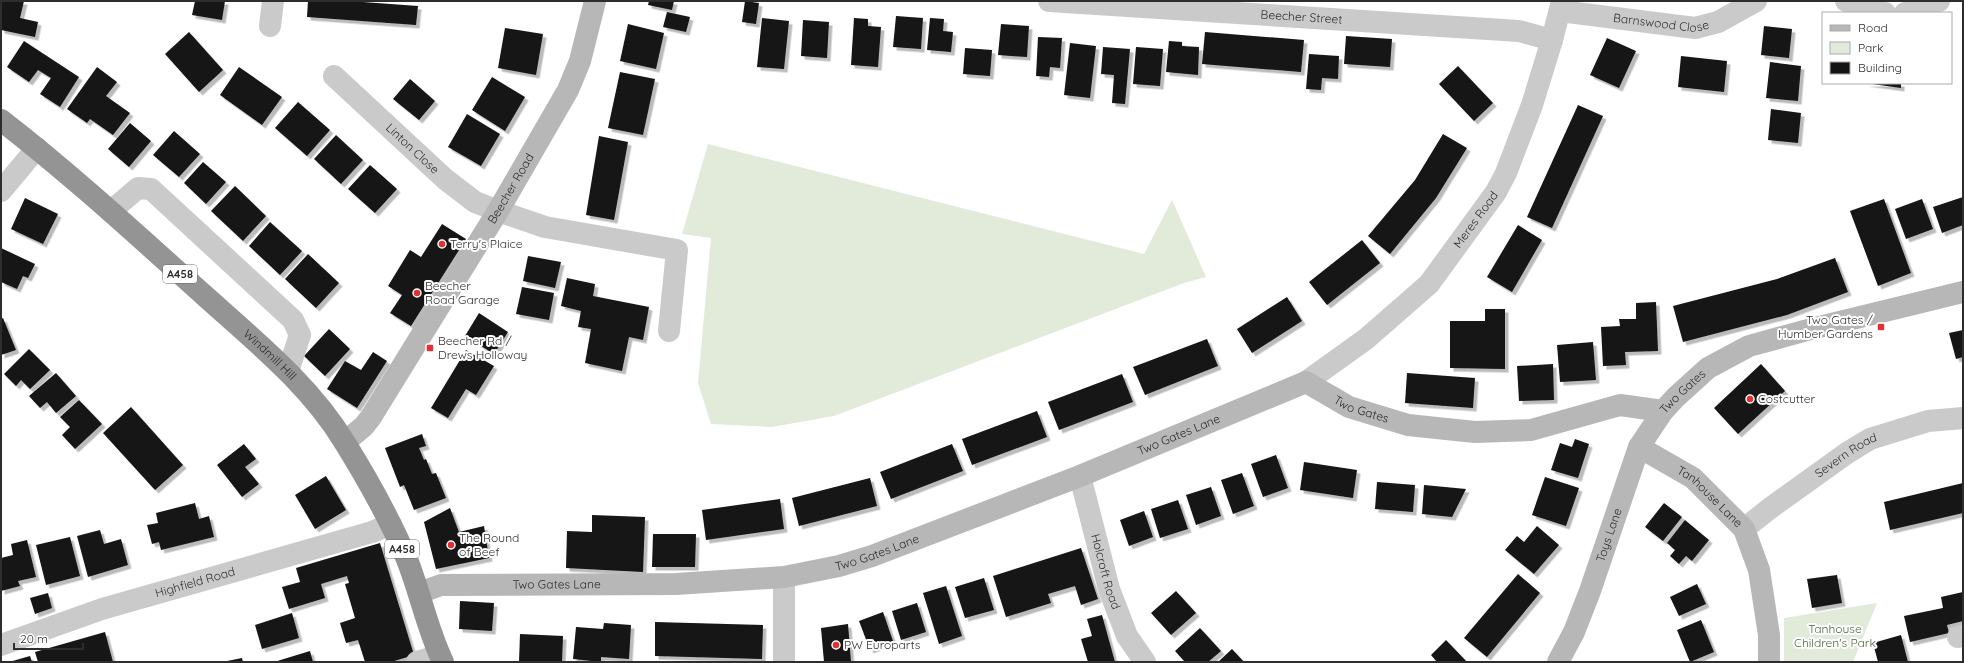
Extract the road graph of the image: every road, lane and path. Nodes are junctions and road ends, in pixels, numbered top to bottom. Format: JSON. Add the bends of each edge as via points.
{"nodes":[{"id":1,"x":273,"y":1,"type":"edge"},
{"id":2,"x":595,"y":1,"type":"edge"},
{"id":3,"x":1048,"y":1,"type":"edge"},
{"id":4,"x":1756,"y":1,"type":"edge"},
{"id":5,"x":1846,"y":1,"type":"edge"},
{"id":6,"x":1939,"y":1,"type":"edge"},
{"id":7,"x":1561,"y":6,"type":"edge"},
{"id":8,"x":1876,"y":12,"type":"edge"},
{"id":9,"x":1908,"y":12,"type":"edge"},
{"id":10,"x":270,"y":26,"type":"dead end"},
{"id":11,"x":1552,"y":40,"type":"junction"},
{"id":12,"x":334,"y":76,"type":"dead end"},
{"id":13,"x":1,"y":120,"type":"edge"},
{"id":14,"x":37,"y":148,"type":"junction"},
{"id":15,"x":1,"y":191,"type":"edge"},
{"id":16,"x":111,"y":211,"type":"junction"},
{"id":17,"x":498,"y":211,"type":"junction"},
{"id":18,"x":1963,"y":292,"type":"edge"},
{"id":19,"x":669,"y":331,"type":"dead end"},
{"id":20,"x":288,"y":371,"type":"junction"},
{"id":21,"x":1306,"y":382,"type":"junction"},
{"id":22,"x":1663,"y":411,"type":"junction"},
{"id":23,"x":1963,"y":418,"type":"edge"},
{"id":24,"x":345,"y":442,"type":"junction"},
{"id":25,"x":1639,"y":446,"type":"junction"},
{"id":26,"x":1080,"y":476,"type":"junction"},
{"id":27,"x":391,"y":524,"type":"junction"},
{"id":28,"x":1744,"y":529,"type":"junction"},
{"id":29,"x":784,"y":577,"type":"junction"},
{"id":30,"x":419,"y":593,"type":"junction"},
{"id":31,"x":1,"y":645,"type":"edge"},
{"id":32,"x":442,"y":658,"type":"edge"},
{"id":33,"x":417,"y":662,"type":"edge"},
{"id":34,"x":784,"y":662,"type":"edge"},
{"id":35,"x":1145,"y":662,"type":"edge"},
{"id":36,"x":1558,"y":662,"type":"edge"},
{"id":37,"x":1769,"y":662,"type":"edge"}],
"edges":[{"from":1,"to":10,"type":"street"},
{"from":2,"to":17,"type":"street","name":"Beecher Road","via":[[580,61],[568,90]]},
{"from":3,"to":11,"type":"street","name":"Beecher Street","via":[[1519,31]]},
{"from":4,"to":7,"type":"street","name":"Barnswood Close","via":[[1718,22],[1695,28]]},
{"from":5,"to":8,"type":"street"},
{"from":6,"to":9,"type":"street"},
{"from":7,"to":11,"type":"street","name":"Meres Road"},
{"from":11,"to":21,"type":"street","name":"Meres Road","via":[[1522,133],[1496,192],[1429,284],[1366,339]]},
{"from":12,"to":17,"type":"street","name":"Linton Close","via":[[445,178],[476,202]]},
{"from":13,"to":14,"type":"highway","name":"Windmill Hill","number":"A458"},
{"from":14,"to":15,"type":"street"},
{"from":14,"to":16,"type":"highway","name":"Windmill Hill","number":"A458"},
{"from":16,"to":20,"type":"highway","name":"Windmill Hill","number":"A458"},
{"from":16,"to":20,"type":"street","via":[[138,188],[151,189],[293,320],[300,335]]},
{"from":17,"to":19,"type":"street","name":"Linton Close","via":[[545,227],[677,250]]},
{"from":17,"to":24,"type":"street","name":"Beecher Road","via":[[371,417]]},
{"from":18,"to":22,"type":"street","name":"Two Gates","via":[[1749,346],[1708,368]]},
{"from":20,"to":24,"type":"highway","name":"Windmill Hill","number":"A458","via":[[324,412]]},
{"from":21,"to":22,"type":"street","name":"Two Gates","via":[[1349,407],[1408,426],[1467,431],[1531,430],[1620,405]]},
{"from":21,"to":26,"type":"street","name":"Two Gates Lane"},
{"from":22,"to":25,"type":"street","name":"Toys Lane"},
{"from":23,"to":28,"type":"street","name":"Severn Road","via":[[1928,421],[1870,439]]},
{"from":24,"to":27,"type":"highway","name":"Windmill Hill","number":"A458"},
{"from":25,"to":28,"type":"street","name":"Tanhouse Lane","via":[[1693,478]]},
{"from":25,"to":36,"type":"street","name":"Toys Lane","via":[[1590,591],[1574,632]]},
{"from":26,"to":29,"type":"street","name":"Two Gates Lane","via":[[872,556],[839,566]]},
{"from":26,"to":35,"type":"street","name":"Holcroft Road","via":[[1109,589],[1127,636]]},
{"from":27,"to":30,"type":"highway","name":"Windmill Hill","number":"A458"},
{"from":27,"to":31,"type":"street","name":"Highfield Road","via":[[372,532],[102,609]]},
{"from":28,"to":37,"type":"street","name":"Tanhouse Lane","via":[[1759,570],[1769,635]]},
{"from":29,"to":30,"type":"street","name":"Two Gates Lane","via":[[676,584],[441,585]]},
{"from":29,"to":34,"type":"street"},
{"from":30,"to":32,"type":"highway","name":"Windmill Hill","number":"A458"},
{"from":32,"to":33,"type":"street"}]}
